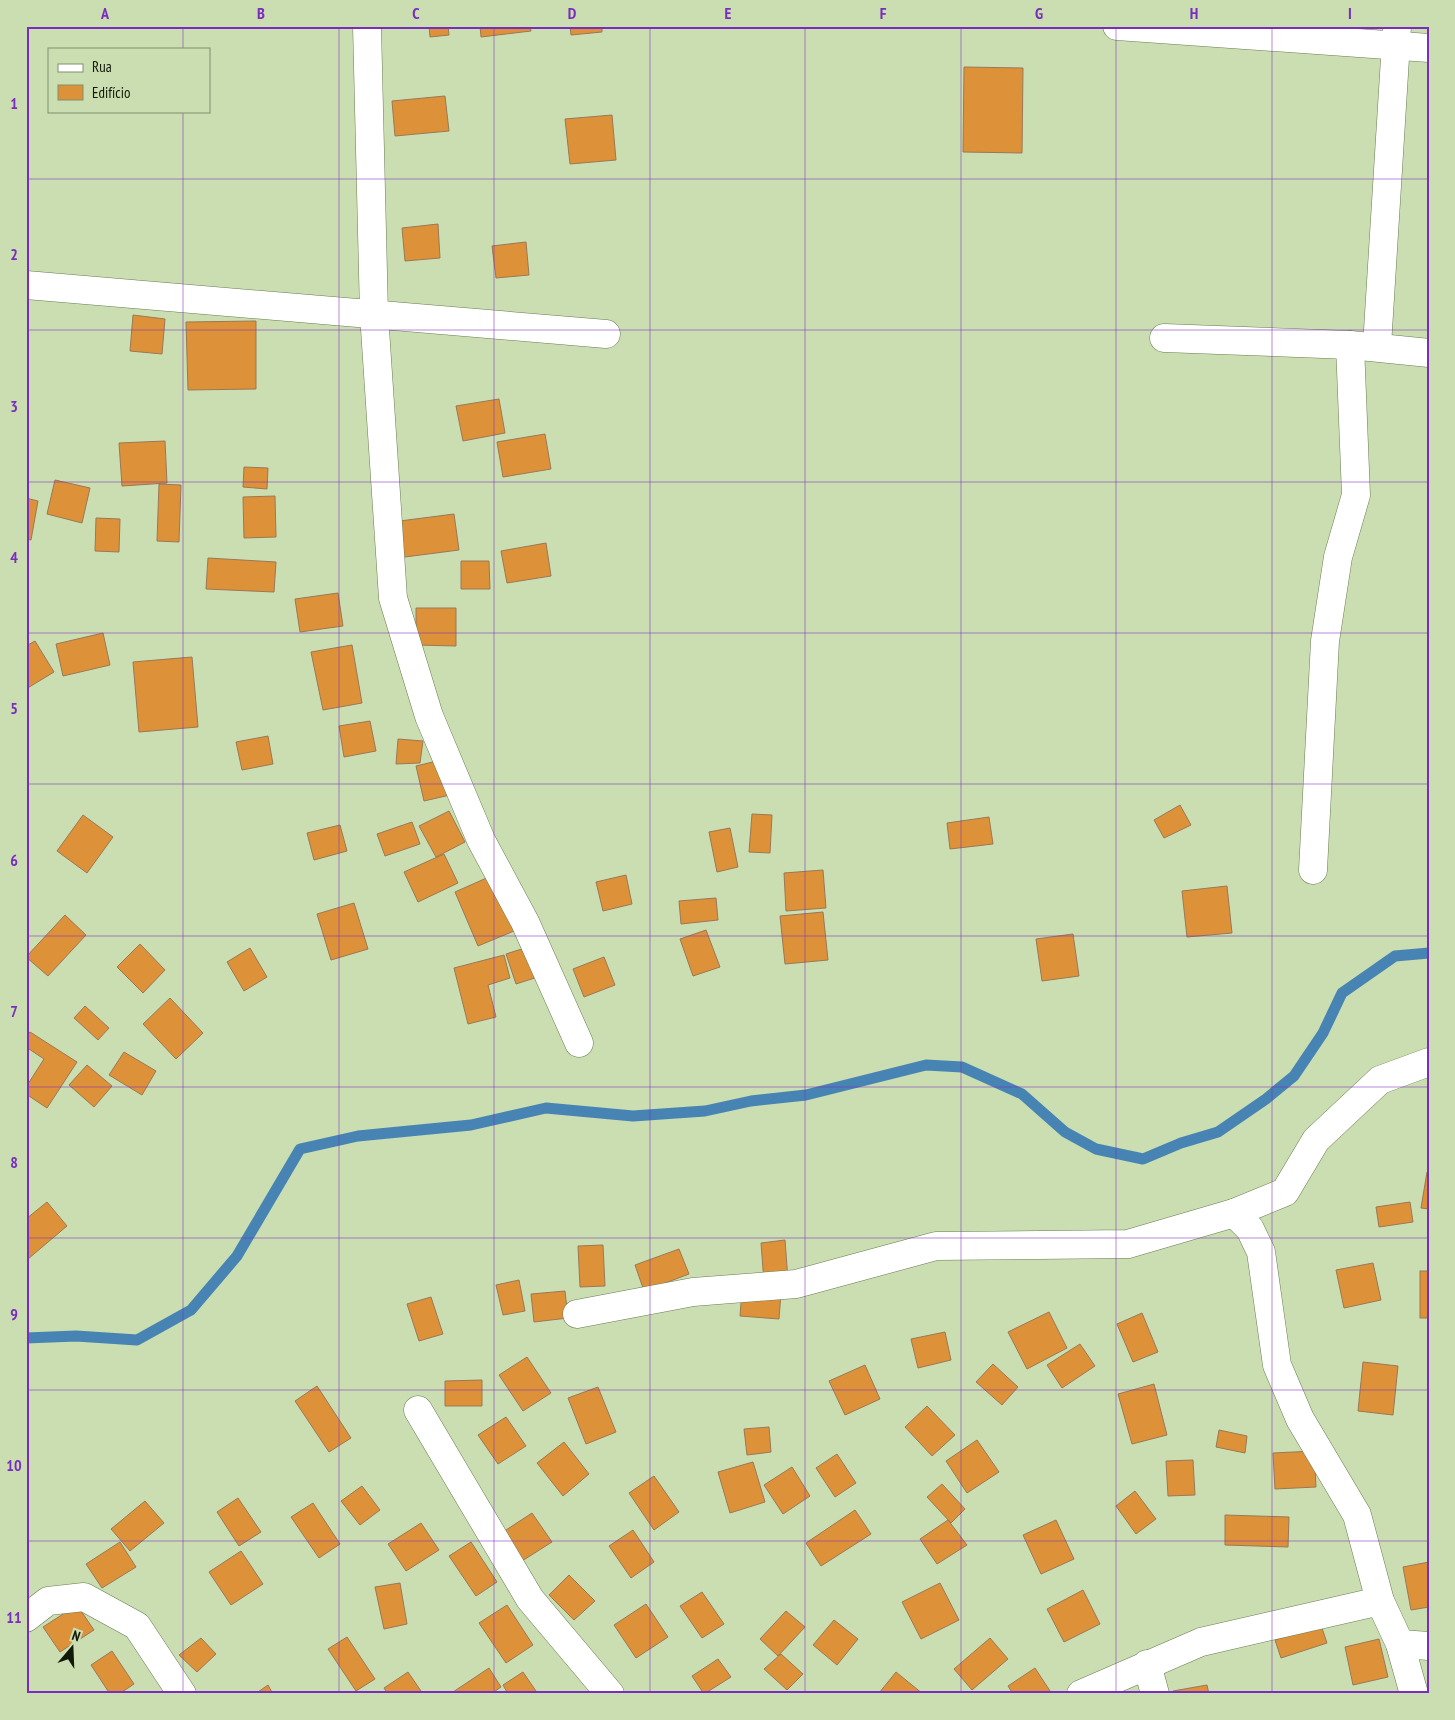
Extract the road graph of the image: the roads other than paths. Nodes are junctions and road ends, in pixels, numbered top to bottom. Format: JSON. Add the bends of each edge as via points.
{"nodes":[{"id":1,"x":367,"y":26,"type":"edge"},
{"id":2,"x":1117,"y":26,"type":"edge"},
{"id":3,"x":1397,"y":37,"type":"edge"},
{"id":4,"x":1429,"y":48,"type":"edge"},
{"id":5,"x":26,"y":285,"type":"edge"},
{"id":6,"x":374,"y":314,"type":"junction"},
{"id":7,"x":606,"y":334,"type":"dead end"},
{"id":8,"x":1164,"y":338,"type":"dead end"},
{"id":9,"x":1350,"y":345,"type":"junction"},
{"id":10,"x":1378,"y":346,"type":"junction"},
{"id":11,"x":1429,"y":353,"type":"edge"},
{"id":12,"x":1313,"y":870,"type":"dead end"},
{"id":13,"x":579,"y":1043,"type":"dead end"},
{"id":14,"x":1429,"y":1062,"type":"edge"},
{"id":15,"x":1234,"y":1213,"type":"junction"},
{"id":16,"x":577,"y":1314,"type":"dead end"},
{"id":17,"x":418,"y":1410,"type":"dead end"},
{"id":18,"x":1380,"y":1601,"type":"junction"},
{"id":19,"x":26,"y":1618,"type":"edge"},
{"id":20,"x":1400,"y":1644,"type":"junction"},
{"id":21,"x":1429,"y":1646,"type":"edge"},
{"id":22,"x":1147,"y":1664,"type":"junction"},
{"id":23,"x":182,"y":1694,"type":"edge"},
{"id":24,"x":610,"y":1694,"type":"edge"},
{"id":25,"x":1081,"y":1694,"type":"edge"},
{"id":26,"x":1155,"y":1694,"type":"edge"},
{"id":27,"x":1414,"y":1694,"type":"edge"}],
"edges":[{"from":1,"to":6,"type":"street"},
{"from":2,"to":3,"type":"street"},
{"from":3,"to":4,"type":"street"},
{"from":3,"to":10,"type":"street"},
{"from":5,"to":6,"type":"street"},
{"from":6,"to":7,"type":"street"},
{"from":6,"to":13,"type":"street","via":[[393,598],[429,716],[480,840],[525,922]]},
{"from":8,"to":9,"type":"street"},
{"from":9,"to":10,"type":"street"},
{"from":9,"to":12,"type":"street","via":[[1356,494],[1338,557],[1325,640]]},
{"from":10,"to":11,"type":"street"},
{"from":14,"to":15,"type":"street","via":[[1380,1080],[1316,1140],[1285,1192]]},
{"from":15,"to":16,"type":"street","via":[[1128,1244],[936,1246],[796,1284],[693,1292]]},
{"from":15,"to":18,"type":"street","via":[[1250,1229],[1261,1252],[1277,1365],[1300,1418],[1357,1514]]},
{"from":17,"to":24,"type":"street","via":[[530,1599]]},
{"from":18,"to":20,"type":"street"},
{"from":18,"to":22,"type":"street","via":[[1201,1642]]},
{"from":19,"to":23,"type":"street","via":[[48,1601],[84,1598],[137,1626]]},
{"from":20,"to":21,"type":"street"},
{"from":20,"to":27,"type":"street"},
{"from":22,"to":25,"type":"street"},
{"from":22,"to":26,"type":"street"}]}
